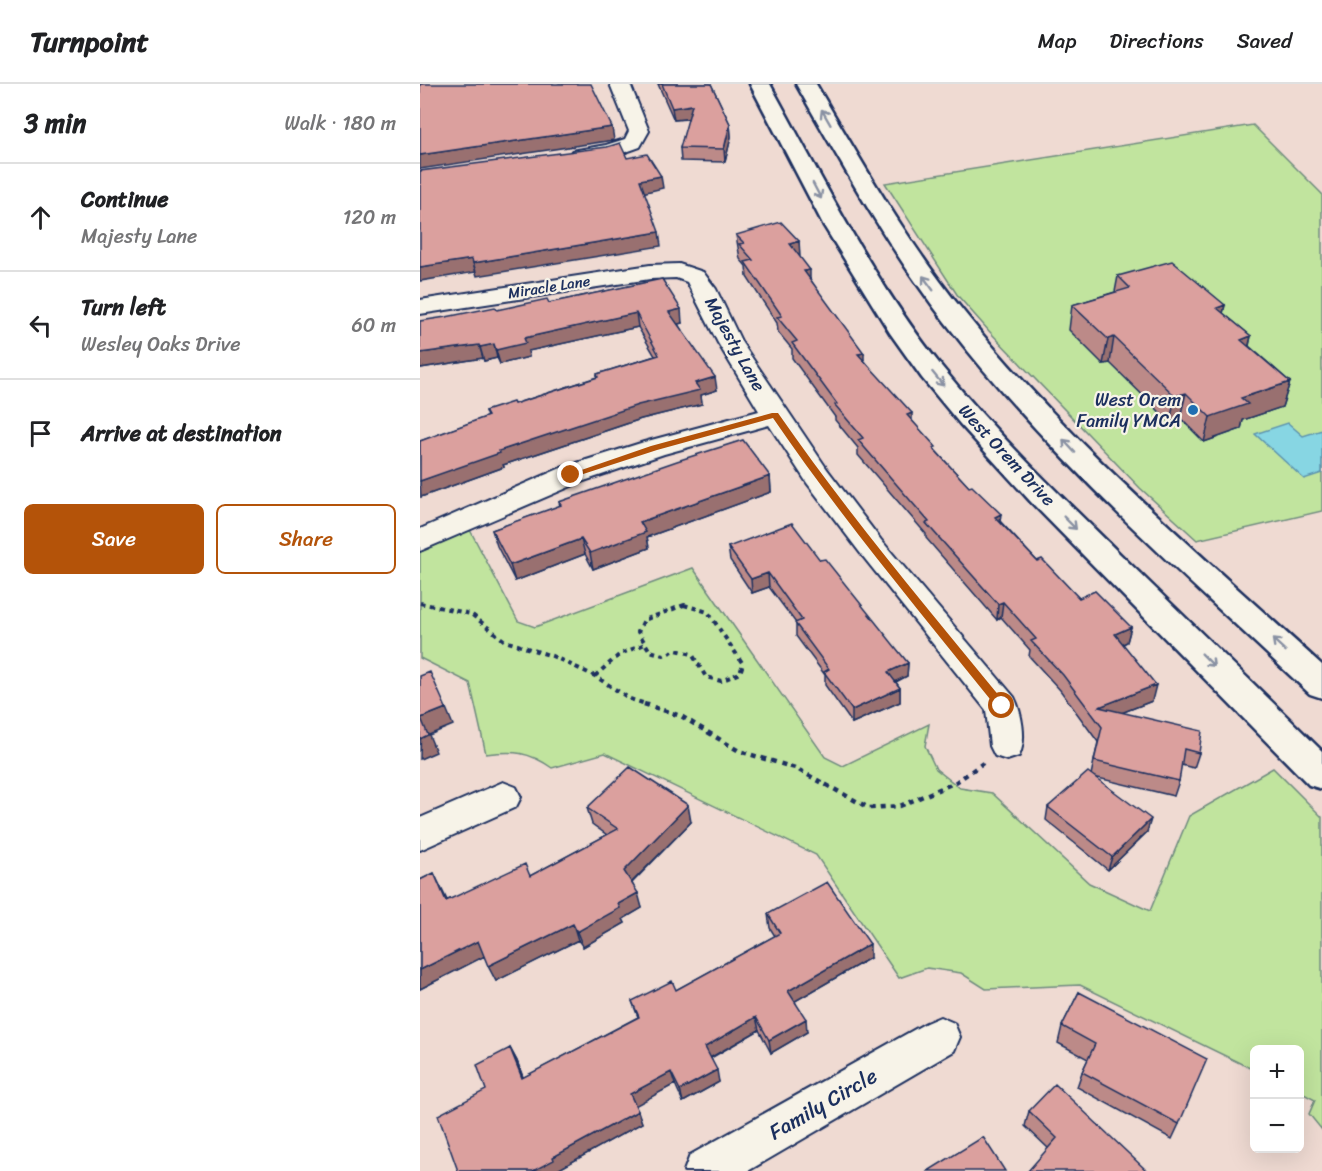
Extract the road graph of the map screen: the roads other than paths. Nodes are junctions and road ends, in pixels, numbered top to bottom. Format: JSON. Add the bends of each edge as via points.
{"nodes":[{"id":1,"x":620,"y":84,"type":"edge"},
{"id":2,"x":760,"y":84,"type":"edge"},
{"id":3,"x":806,"y":84,"type":"edge"},
{"id":4,"x":561,"y":157,"type":"edge"},
{"id":5,"x":679,"y":271,"type":"joint"},
{"id":6,"x":420,"y":307,"type":"edge"},
{"id":7,"x":929,"y":326,"type":"junction"},
{"id":8,"x":775,"y":414,"type":"junction"},
{"id":9,"x":420,"y":541,"type":"edge"},
{"id":10,"x":1322,"y":685,"type":"edge"},
{"id":11,"x":1007,"y":746,"type":"road end"},
{"id":12,"x":1322,"y":774,"type":"edge"},
{"id":13,"x":503,"y":797,"type":"dead end"},
{"id":14,"x":420,"y":835,"type":"edge"},
{"id":15,"x":940,"y":1037,"type":"dead end"},
{"id":16,"x":706,"y":1171,"type":"edge"}],
"edges":[{"from":1,"to":4,"type":"street","via":[[639,131],[633,142],[609,151]]},
{"from":2,"to":7,"type":"main road","name":"West Orem Drive","one_way":true,"via":[[836,226]]},
{"from":7,"to":3,"type":"main road","name":"West Orem Drive","one_way":true,"via":[[884,218]]},
{"from":5,"to":6,"type":"street","name":"Miracle Lane","via":[[650,272]]},
{"from":5,"to":8,"type":"street","name":"Majesty Lane","via":[[694,277],[704,289],[730,343]]},
{"from":10,"to":7,"type":"main road","name":"West Orem Drive","one_way":true,"via":[[1089,467],[1009,382]]},
{"from":7,"to":12,"type":"main road","name":"West Orem Drive","one_way":true,"via":[[970,418]]},
{"from":8,"to":9,"type":"street","via":[[571,475]]},
{"from":8,"to":11,"type":"street","name":"Majesty Lane","via":[[872,547],[1002,706]]},
{"from":13,"to":14,"type":"street"},
{"from":15,"to":16,"type":"street","name":"Family Circle"}]}
